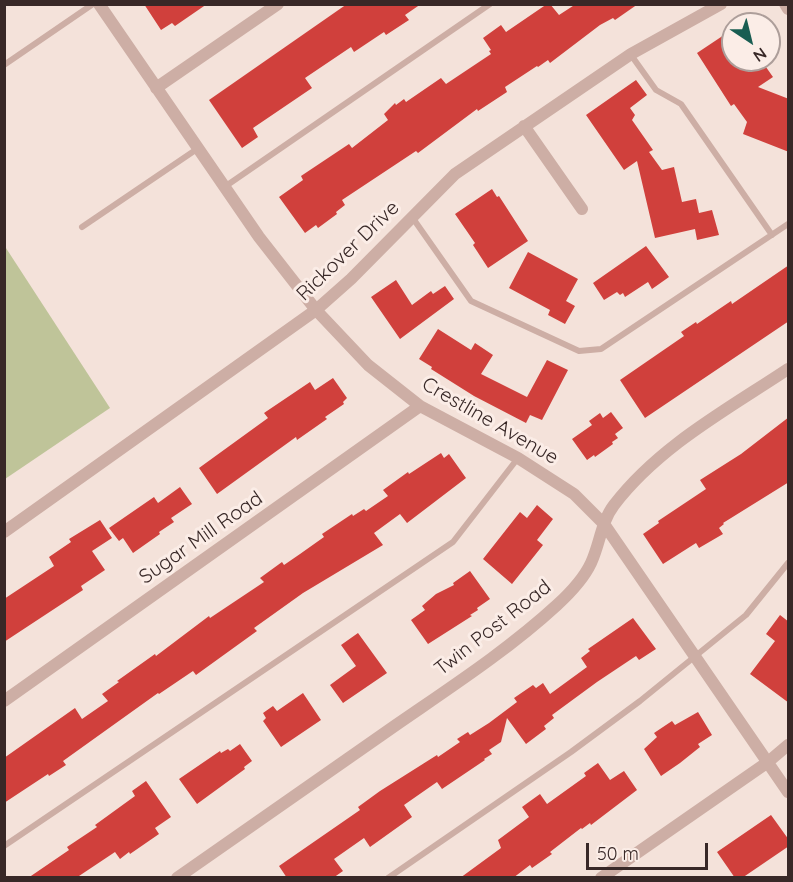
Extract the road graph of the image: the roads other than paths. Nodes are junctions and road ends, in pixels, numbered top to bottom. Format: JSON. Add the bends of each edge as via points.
{"nodes":[{"id":1,"x":93,"y":4,"type":"edge"},
{"id":2,"x":99,"y":4,"type":"edge"},
{"id":3,"x":278,"y":4,"type":"edge"},
{"id":4,"x":490,"y":4,"type":"edge"},
{"id":5,"x":722,"y":4,"type":"edge"},
{"id":6,"x":785,"y":4,"type":"edge"},
{"id":7,"x":789,"y":9,"type":"edge"},
{"id":8,"x":631,"y":54,"type":"junction"},
{"id":9,"x":4,"y":65,"type":"edge"},
{"id":10,"x":156,"y":88,"type":"junction"},
{"id":11,"x":524,"y":126,"type":"junction"},
{"id":12,"x":197,"y":149,"type":"junction"},
{"id":13,"x":224,"y":188,"type":"junction"},
{"id":14,"x":582,"y":209,"type":"dead end"},
{"id":15,"x":412,"y":217,"type":"junction"},
{"id":16,"x":789,"y":224,"type":"edge"},
{"id":17,"x":82,"y":227,"type":"dead end"},
{"id":18,"x":772,"y":235,"type":"junction"},
{"id":19,"x":316,"y":310,"type":"junction"},
{"id":20,"x":789,"y":369,"type":"edge"},
{"id":21,"x":420,"y":406,"type":"junction"},
{"id":22,"x":518,"y":458,"type":"junction"},
{"id":23,"x":604,"y":524,"type":"junction"},
{"id":24,"x":4,"y":532,"type":"edge"},
{"id":25,"x":789,"y":563,"type":"edge"},
{"id":26,"x":695,"y":656,"type":"junction"},
{"id":27,"x":4,"y":701,"type":"edge"},
{"id":28,"x":789,"y":745,"type":"edge"},
{"id":29,"x":768,"y":762,"type":"junction"},
{"id":30,"x":789,"y":792,"type":"edge"},
{"id":31,"x":4,"y":846,"type":"edge"},
{"id":32,"x":177,"y":878,"type":"edge"},
{"id":33,"x":388,"y":878,"type":"edge"},
{"id":34,"x":601,"y":878,"type":"edge"}],
"edges":[{"from":1,"to":9,"type":"lane"},
{"from":2,"to":10,"type":"street","name":"Crestline Avenue"},
{"from":3,"to":10,"type":"street"},
{"from":4,"to":13,"type":"lane"},
{"from":5,"to":8,"type":"street","name":"Rickover Drive"},
{"from":6,"to":7,"type":"street"},
{"from":8,"to":11,"type":"street","name":"Rickover Drive"},
{"from":8,"to":18,"type":"lane","via":[[656,90],[681,104]]},
{"from":10,"to":12,"type":"street","name":"Crestline Avenue"},
{"from":11,"to":14,"type":"street"},
{"from":11,"to":15,"type":"street","name":"Rickover Drive","via":[[455,174]]},
{"from":12,"to":13,"type":"street","name":"Crestline Avenue"},
{"from":12,"to":17,"type":"lane"},
{"from":13,"to":19,"type":"street","name":"Crestline Avenue"},
{"from":15,"to":18,"type":"lane","via":[[471,301],[579,351],[601,349]]},
{"from":15,"to":19,"type":"street","name":"Rickover Drive"},
{"from":16,"to":18,"type":"lane"},
{"from":19,"to":21,"type":"street","name":"Crestline Avenue","via":[[368,365]]},
{"from":19,"to":24,"type":"street","name":"Rickover Drive"},
{"from":20,"to":23,"type":"street","name":"Twin Post Road","via":[[650,465],[633,481]]},
{"from":21,"to":22,"type":"street","name":"Crestline Avenue"},
{"from":21,"to":27,"type":"street","name":"Sugar Mill Road"},
{"from":22,"to":23,"type":"street","name":"Crestline Avenue","via":[[574,494]]},
{"from":22,"to":31,"type":"lane","via":[[453,542]]},
{"from":23,"to":26,"type":"street","name":"Crestline Avenue"},
{"from":23,"to":32,"type":"street","name":"Twin Post Road","via":[[590,565],[566,597],[538,622],[460,681]]},
{"from":25,"to":26,"type":"lane","via":[[746,615]]},
{"from":26,"to":29,"type":"street","name":"Crestline Avenue"},
{"from":26,"to":33,"type":"lane","via":[[571,752]]},
{"from":28,"to":29,"type":"street"},
{"from":29,"to":30,"type":"street","name":"Crestline Avenue"},
{"from":29,"to":34,"type":"street"}]}
